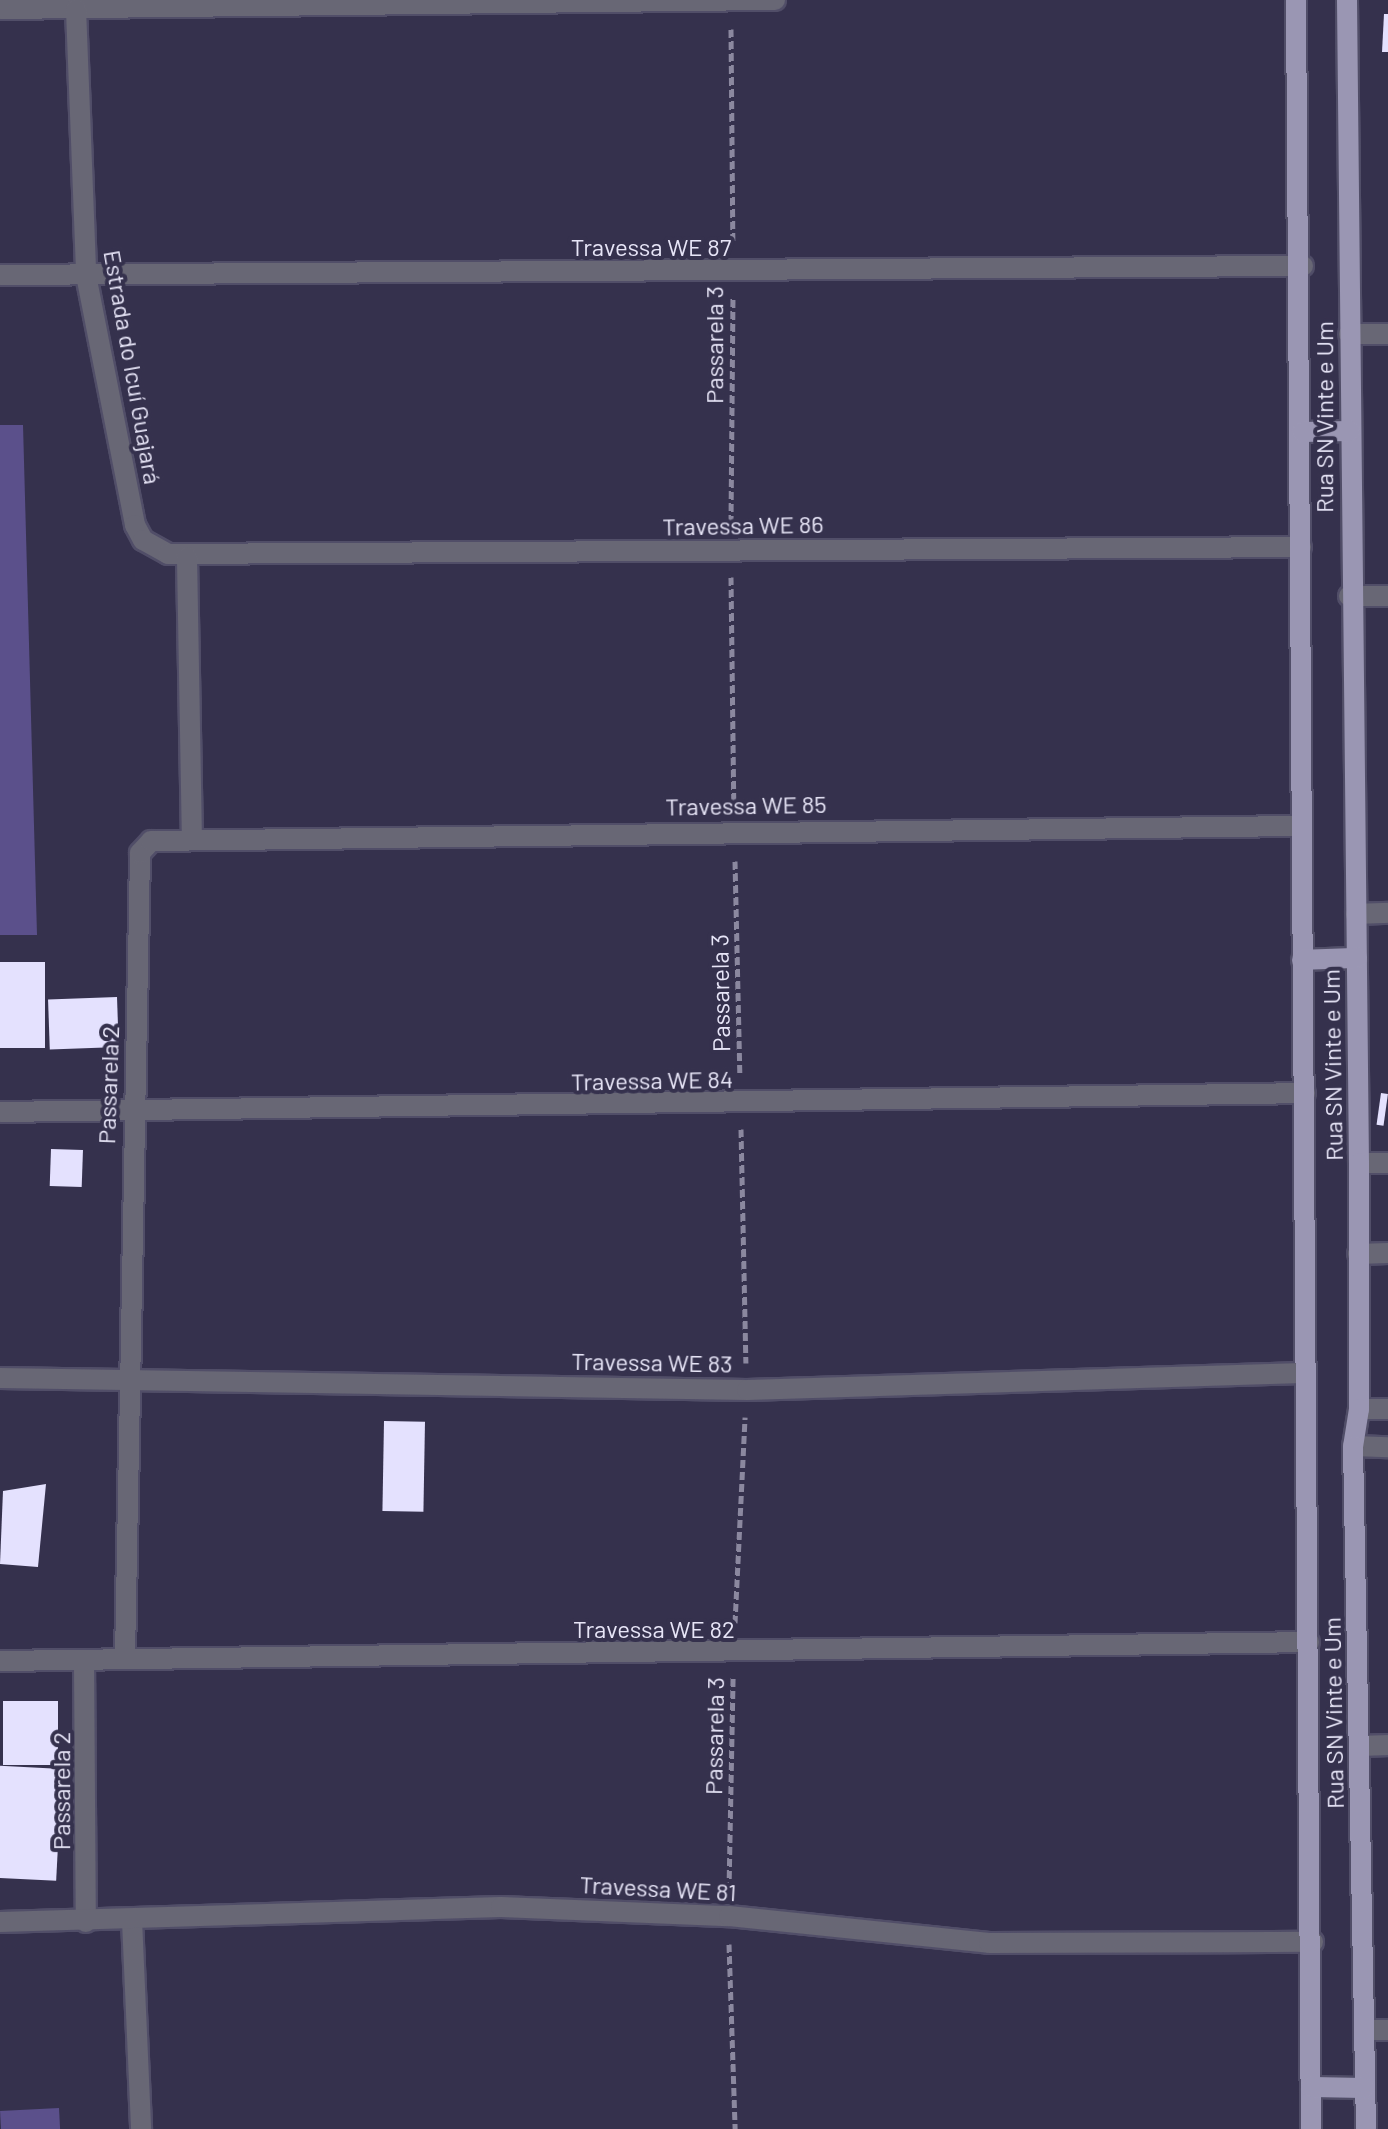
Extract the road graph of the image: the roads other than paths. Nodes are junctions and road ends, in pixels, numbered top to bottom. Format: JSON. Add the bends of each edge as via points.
{"nodes":[{"id":1,"x":775,"y":0,"type":"edge"},
{"id":2,"x":1296,"y":0,"type":"edge"},
{"id":3,"x":1347,"y":0,"type":"edge"},
{"id":4,"x":731,"y":1,"type":"edge"},
{"id":5,"x":106,"y":4,"type":"edge"},
{"id":6,"x":0,"y":9,"type":"edge"},
{"id":7,"x":76,"y":9,"type":"junction"},
{"id":8,"x":1303,"y":266,"type":"junction"},
{"id":9,"x":0,"y":275,"type":"edge"},
{"id":10,"x":86,"y":275,"type":"junction"},
{"id":11,"x":1349,"y":334,"type":"junction"},
{"id":12,"x":1388,"y":334,"type":"edge"},
{"id":13,"x":1350,"y":431,"type":"junction"},
{"id":14,"x":1302,"y":432,"type":"junction"},
{"id":15,"x":1301,"y":547,"type":"junction"},
{"id":16,"x":187,"y":557,"type":"junction"},
{"id":17,"x":1349,"y":596,"type":"junction"},
{"id":18,"x":1388,"y":596,"type":"edge"},
{"id":19,"x":1300,"y":826,"type":"junction"},
{"id":20,"x":192,"y":839,"type":"junction"},
{"id":21,"x":1388,"y":913,"type":"edge"},
{"id":22,"x":1356,"y":914,"type":"junction"},
{"id":23,"x":1357,"y":958,"type":"junction"},
{"id":24,"x":1302,"y":960,"type":"junction"},
{"id":25,"x":1305,"y":1093,"type":"junction"},
{"id":26,"x":0,"y":1112,"type":"edge"},
{"id":27,"x":133,"y":1112,"type":"junction"},
{"id":28,"x":1359,"y":1163,"type":"junction"},
{"id":29,"x":1388,"y":1163,"type":"edge"},
{"id":30,"x":1388,"y":1253,"type":"edge"},
{"id":31,"x":1358,"y":1254,"type":"junction"},
{"id":32,"x":1303,"y":1373,"type":"junction"},
{"id":33,"x":127,"y":1376,"type":"junction"},
{"id":34,"x":0,"y":1378,"type":"edge"},
{"id":35,"x":1359,"y":1409,"type":"junction"},
{"id":36,"x":1388,"y":1409,"type":"edge"},
{"id":37,"x":1353,"y":1446,"type":"junction"},
{"id":38,"x":1388,"y":1447,"type":"edge"},
{"id":39,"x":1309,"y":1642,"type":"junction"},
{"id":40,"x":125,"y":1658,"type":"junction"},
{"id":41,"x":84,"y":1660,"type":"junction"},
{"id":42,"x":0,"y":1661,"type":"edge"},
{"id":43,"x":1388,"y":1745,"type":"edge"},
{"id":44,"x":1360,"y":1746,"type":"junction"},
{"id":45,"x":132,"y":1920,"type":"junction"},
{"id":46,"x":0,"y":1922,"type":"edge"},
{"id":47,"x":86,"y":1922,"type":"junction"},
{"id":48,"x":1313,"y":1942,"type":"junction"},
{"id":49,"x":1365,"y":2030,"type":"junction"},
{"id":50,"x":1388,"y":2030,"type":"edge"},
{"id":51,"x":1311,"y":2087,"type":"junction"},
{"id":52,"x":1365,"y":2088,"type":"junction"},
{"id":53,"x":141,"y":2129,"type":"edge"},
{"id":54,"x":1311,"y":2129,"type":"edge"},
{"id":55,"x":1366,"y":2129,"type":"edge"}],
"edges":[{"from":1,"to":4,"type":"street"},
{"from":2,"to":8,"type":"main road","name":"Rua SN Vinte e Um"},
{"from":3,"to":11,"type":"main road","name":"Rua SN Vinte e Um"},
{"from":4,"to":5,"type":"street"},
{"from":5,"to":7,"type":"street"},
{"from":6,"to":7,"type":"street"},
{"from":7,"to":10,"type":"street","name":"Estrada do Icuí Guajará"},
{"from":8,"to":10,"type":"street","name":"Travessa WE 87"},
{"from":8,"to":14,"type":"main road","name":"Rua SN Vinte e Um"},
{"from":9,"to":10,"type":"street","name":"Travessa WE 87"},
{"from":10,"to":16,"type":"street","name":"Estrada do Icuí Guajará","via":[[135,525],[143,540]]},
{"from":11,"to":12,"type":"street"},
{"from":11,"to":13,"type":"main road","name":"Rua SN Vinte e Um"},
{"from":13,"to":14,"type":"main road"},
{"from":13,"to":17,"type":"main road","name":"Rua SN Vinte e Um"},
{"from":14,"to":15,"type":"main road","name":"Rua SN Vinte e Um"},
{"from":15,"to":16,"type":"street","name":"Travessa WE 86"},
{"from":15,"to":19,"type":"main road","name":"Rua SN Vinte e Um"},
{"from":16,"to":20,"type":"street"},
{"from":17,"to":18,"type":"street"},
{"from":17,"to":22,"type":"main road","name":"Rua SN Vinte e Um"},
{"from":19,"to":20,"type":"street","name":"Travessa WE 85"},
{"from":19,"to":24,"type":"main road","name":"Rua SN Vinte e Um"},
{"from":20,"to":27,"type":"street","name":"Passarela 2","via":[[151,841],[140,853]]},
{"from":21,"to":22,"type":"street"},
{"from":22,"to":23,"type":"main road","name":"Rua SN Vinte e Um"},
{"from":23,"to":24,"type":"main road"},
{"from":23,"to":28,"type":"main road","name":"Rua SN Vinte e Um"},
{"from":24,"to":25,"type":"main road","name":"Rua SN Vinte e Um"},
{"from":25,"to":27,"type":"street","name":"Travessa WE 84"},
{"from":25,"to":32,"type":"main road","name":"Rua SN Vinte e Um"},
{"from":26,"to":27,"type":"street","name":"Travessa WE 84"},
{"from":27,"to":33,"type":"street","name":"Passarela 2"},
{"from":28,"to":29,"type":"street"},
{"from":28,"to":31,"type":"main road","name":"Rua SN Vinte e Um"},
{"from":30,"to":31,"type":"street"},
{"from":31,"to":35,"type":"main road","name":"Rua SN Vinte e Um"},
{"from":32,"to":33,"type":"street","name":"Travessa WE 83","via":[[747,1390]]},
{"from":32,"to":39,"type":"main road","name":"Rua SN Vinte e Um"},
{"from":33,"to":34,"type":"street","name":"Travessa WE 83"},
{"from":33,"to":40,"type":"street","name":"Passarela 2"},
{"from":35,"to":36,"type":"street"},
{"from":35,"to":37,"type":"main road","name":"Rua SN Vinte e Um"},
{"from":37,"to":38,"type":"street"},
{"from":37,"to":44,"type":"main road","name":"Rua SN Vinte e Um"},
{"from":39,"to":40,"type":"street","name":"Travessa WE 82","via":[[734,1655]]},
{"from":39,"to":48,"type":"main road","name":"Rua SN Vinte e Um"},
{"from":40,"to":41,"type":"street","name":"Travessa WE 82"},
{"from":41,"to":42,"type":"street","name":"Travessa WE 82"},
{"from":41,"to":47,"type":"street","name":"Passarela 2"},
{"from":43,"to":44,"type":"street"},
{"from":44,"to":49,"type":"main road","name":"Rua SN Vinte e Um"},
{"from":45,"to":47,"type":"street","name":"Travessa WE 81"},
{"from":45,"to":48,"type":"street","name":"Travessa WE 81","via":[[501,1907],[729,1916],[989,1943]]},
{"from":45,"to":53,"type":"street"},
{"from":46,"to":47,"type":"street","name":"Travessa WE 81"},
{"from":48,"to":51,"type":"main road","name":"Rua SN Vinte e Um"},
{"from":49,"to":50,"type":"street"},
{"from":49,"to":52,"type":"main road","name":"Rua SN Vinte e Um"},
{"from":51,"to":52,"type":"main road"},
{"from":51,"to":54,"type":"main road","name":"Rua SN Vinte e Um"},
{"from":52,"to":55,"type":"main road","name":"Rua SN Vinte e Um"}]}
